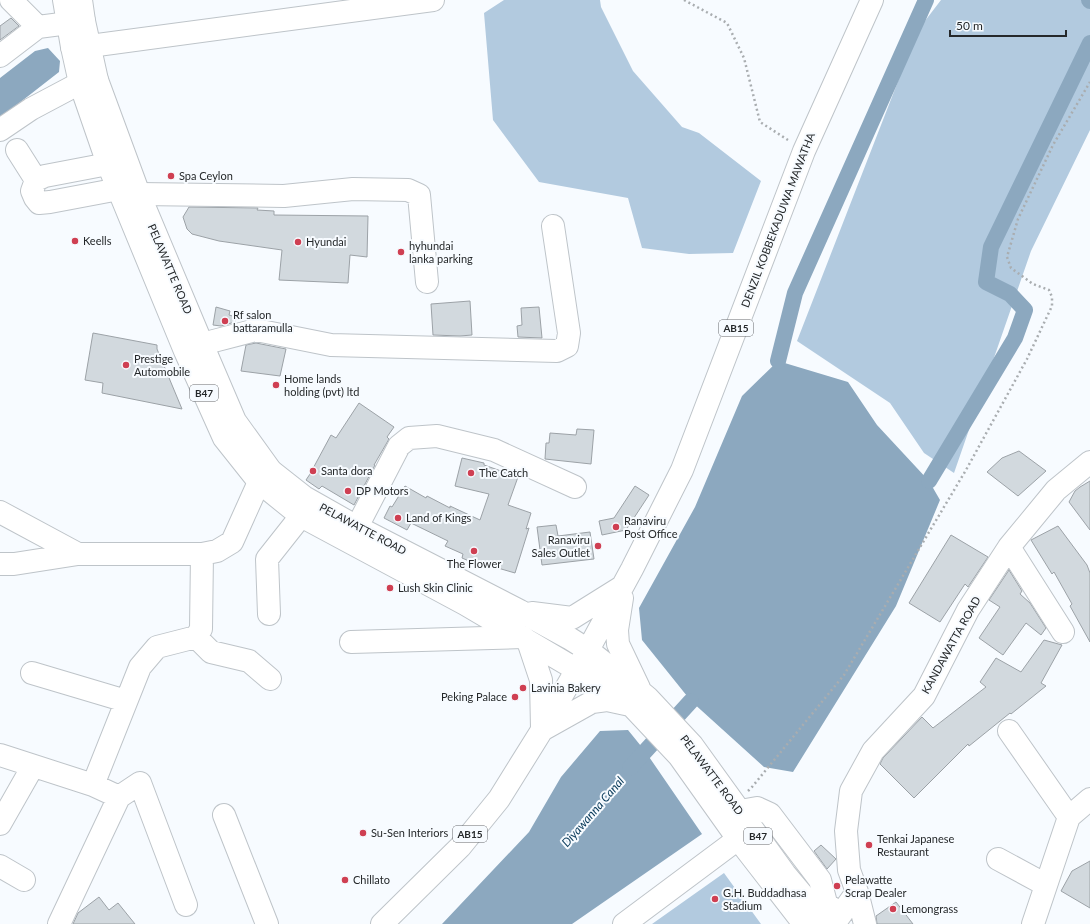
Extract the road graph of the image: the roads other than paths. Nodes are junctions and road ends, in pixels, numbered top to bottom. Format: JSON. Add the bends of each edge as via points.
{"nodes":[{"id":1,"x":11,"y":0,"type":"edge"},
{"id":2,"x":64,"y":0,"type":"edge"},
{"id":3,"x":433,"y":0,"type":"edge"},
{"id":4,"x":872,"y":0,"type":"edge"},
{"id":5,"x":78,"y":15,"type":"edge"},
{"id":6,"x":38,"y":28,"type":"junction"},
{"id":7,"x":81,"y":47,"type":"junction"},
{"id":8,"x":0,"y":56,"type":"edge"},
{"id":9,"x":89,"y":82,"type":"junction"},
{"id":10,"x":0,"y":130,"type":"edge"},
{"id":11,"x":17,"y":150,"type":"dead end"},
{"id":12,"x":108,"y":164,"type":"junction"},
{"id":13,"x":36,"y":180,"type":"junction"},
{"id":14,"x":129,"y":192,"type":"junction"},
{"id":15,"x":553,"y":226,"type":"dead end"},
{"id":16,"x":427,"y":282,"type":"dead end"},
{"id":17,"x":193,"y":348,"type":"junction"},
{"id":18,"x":1090,"y":462,"type":"edge"},
{"id":19,"x":265,"y":476,"type":"junction"},
{"id":20,"x":575,"y":487,"type":"dead end"},
{"id":21,"x":0,"y":512,"type":"edge"},
{"id":22,"x":301,"y":516,"type":"junction"},
{"id":23,"x":357,"y":527,"type":"junction"},
{"id":24,"x":1009,"y":547,"type":"junction"},
{"id":25,"x":78,"y":554,"type":"junction"},
{"id":26,"x":202,"y":554,"type":"junction"},
{"id":27,"x":0,"y":564,"type":"edge"},
{"id":28,"x":623,"y":586,"type":"junction"},
{"id":29,"x":520,"y":611,"type":"junction"},
{"id":30,"x":269,"y":614,"type":"dead end"},
{"id":31,"x":1063,"y":632,"type":"dead end"},
{"id":32,"x":196,"y":637,"type":"junction"},
{"id":33,"x":526,"y":639,"type":"junction"},
{"id":34,"x":350,"y":642,"type":"dead end"},
{"id":35,"x":582,"y":660,"type":"junction"},
{"id":36,"x":32,"y":673,"type":"dead end"},
{"id":37,"x":270,"y":679,"type":"dead end"},
{"id":38,"x":126,"y":701,"type":"junction"},
{"id":39,"x":639,"y":702,"type":"junction"},
{"id":40,"x":542,"y":730,"type":"junction"},
{"id":41,"x":1009,"y":731,"type":"dead end"},
{"id":42,"x":686,"y":751,"type":"junction"},
{"id":43,"x":0,"y":755,"type":"edge"},
{"id":44,"x":33,"y":766,"type":"junction"},
{"id":45,"x":93,"y":785,"type":"junction"},
{"id":46,"x":119,"y":797,"type":"junction"},
{"id":47,"x":1090,"y":799,"type":"edge"},
{"id":48,"x":224,"y":815,"type":"dead end"},
{"id":49,"x":1069,"y":817,"type":"junction"},
{"id":50,"x":0,"y":824,"type":"edge"},
{"id":51,"x":738,"y":839,"type":"junction"},
{"id":52,"x":998,"y":859,"type":"dead end"},
{"id":53,"x":0,"y":866,"type":"edge"},
{"id":54,"x":24,"y":880,"type":"dead end"},
{"id":55,"x":1046,"y":885,"type":"junction"},
{"id":56,"x":857,"y":892,"type":"junction"},
{"id":57,"x":186,"y":905,"type":"dead end"},
{"id":58,"x":822,"y":918,"type":"edge"},
{"id":59,"x":59,"y":924,"type":"edge"},
{"id":60,"x":266,"y":924,"type":"edge"},
{"id":61,"x":382,"y":924,"type":"edge"},
{"id":62,"x":624,"y":924,"type":"edge"},
{"id":63,"x":865,"y":924,"type":"edge"},
{"id":64,"x":1033,"y":924,"type":"edge"}],
"edges":[{"from":1,"to":6,"type":"street"},
{"from":2,"to":5,"type":"street","name":"PELAWATTE ROAD","number":"B47"},
{"from":3,"to":7,"type":"street"},
{"from":4,"to":28,"type":"street","name":"DENZIL KOBBEKADUWA MAWATHA","number":"AB15","via":[[804,151],[682,470]]},
{"from":5,"to":6,"type":"street"},
{"from":5,"to":7,"type":"street","name":"PELAWATTE ROAD","number":"B47"},
{"from":6,"to":8,"type":"street"},
{"from":7,"to":9,"type":"street","name":"PELAWATTE ROAD","number":"B47"},
{"from":9,"to":10,"type":"street","via":[[31,109]]},
{"from":9,"to":12,"type":"street","name":"PELAWATTE ROAD","number":"B47"},
{"from":9,"to":14,"type":"street","name":"PELAWATTE ROAD","number":"B47"},
{"from":11,"to":13,"type":"street"},
{"from":12,"to":13,"type":"street"},
{"from":12,"to":14,"type":"street","name":"PELAWATTE ROAD","number":"B47"},
{"from":13,"to":14,"type":"street","via":[[32,191],[39,203]]},
{"from":14,"to":16,"type":"street","via":[[284,196],[353,189],[408,190],[419,195]]},
{"from":14,"to":17,"type":"street","name":"PELAWATTE ROAD","number":"B47"},
{"from":15,"to":17,"type":"street","via":[[569,333],[567,346],[557,351],[331,345],[256,330]]},
{"from":17,"to":19,"type":"street","name":"PELAWATTE ROAD","number":"B47"},
{"from":18,"to":24,"type":"street","name":"KANDAWATTA ROAD","via":[[1056,490]]},
{"from":19,"to":22,"type":"street","name":"PELAWATTE ROAD","number":"B47"},
{"from":19,"to":23,"type":"street","name":"PELAWATTE ROAD","number":"B47"},
{"from":19,"to":26,"type":"street","via":[[232,542],[217,551]]},
{"from":20,"to":23,"type":"street","via":[[494,450],[437,436],[409,438],[399,446]]},
{"from":21,"to":25,"type":"street"},
{"from":22,"to":30,"type":"street","via":[[268,559]]},
{"from":22,"to":33,"type":"street","name":"PELAWATTE ROAD","number":"B47"},
{"from":23,"to":29,"type":"street","name":"PELAWATTE ROAD","number":"B47"},
{"from":24,"to":31,"type":"street"},
{"from":24,"to":56,"type":"street","name":"KANDAWATTA ROAD","via":[[968,610],[924,696],[872,751],[851,792],[846,831],[850,870]]},
{"from":25,"to":26,"type":"street"},
{"from":25,"to":27,"type":"street"},
{"from":26,"to":32,"type":"street","via":[[201,629]]},
{"from":28,"to":29,"type":"street","via":[[572,618]]},
{"from":28,"to":35,"type":"street","name":"DENZIL KOBBEKADUWA MAWATHA","number":"AB15"},
{"from":28,"to":39,"type":"street","via":[[617,630],[618,644]]},
{"from":29,"to":35,"type":"street","name":"PELAWATTE ROAD","number":"B47","via":[[569,638]]},
{"from":32,"to":37,"type":"street","via":[[211,652],[249,661]]},
{"from":32,"to":38,"type":"street","via":[[157,646],[140,667]]},
{"from":33,"to":34,"type":"street"},
{"from":33,"to":35,"type":"street","name":"PELAWATTE ROAD","number":"B47"},
{"from":33,"to":40,"type":"street","via":[[540,680]]},
{"from":35,"to":39,"type":"street","name":"PELAWATTE ROAD","number":"B47"},
{"from":35,"to":40,"type":"street","name":"DENZIL KOBBEKADUWA MAWATHA","number":"AB15"},
{"from":36,"to":38,"type":"street"},
{"from":38,"to":45,"type":"street"},
{"from":39,"to":40,"type":"street","via":[[592,702]]},
{"from":39,"to":42,"type":"street","name":"PELAWATTE ROAD","number":"B47"},
{"from":40,"to":61,"type":"street","name":"DENZIL KOBBEKADUWA MAWATHA","number":"AB15","via":[[499,799],[460,847]]},
{"from":41,"to":49,"type":"street"},
{"from":42,"to":51,"type":"street","name":"PELAWATTE ROAD","number":"B47"},
{"from":42,"to":58,"type":"street","name":"PELAWATTE ROAD","number":"B47","via":[[737,807],[785,874]]},
{"from":43,"to":44,"type":"street"},
{"from":44,"to":45,"type":"street"},
{"from":44,"to":50,"type":"street"},
{"from":45,"to":46,"type":"street"},
{"from":46,"to":57,"type":"street","via":[[140,783]]},
{"from":46,"to":59,"type":"street"},
{"from":47,"to":49,"type":"street"},
{"from":48,"to":60,"type":"street"},
{"from":49,"to":55,"type":"street"},
{"from":51,"to":58,"type":"street","name":"PELAWATTE ROAD","number":"B47"},
{"from":51,"to":62,"type":"street"},
{"from":52,"to":55,"type":"street"},
{"from":53,"to":54,"type":"street"},
{"from":55,"to":64,"type":"street"},
{"from":56,"to":58,"type":"street"},
{"from":56,"to":63,"type":"street","name":"KANDAWATTA ROAD"}]}
